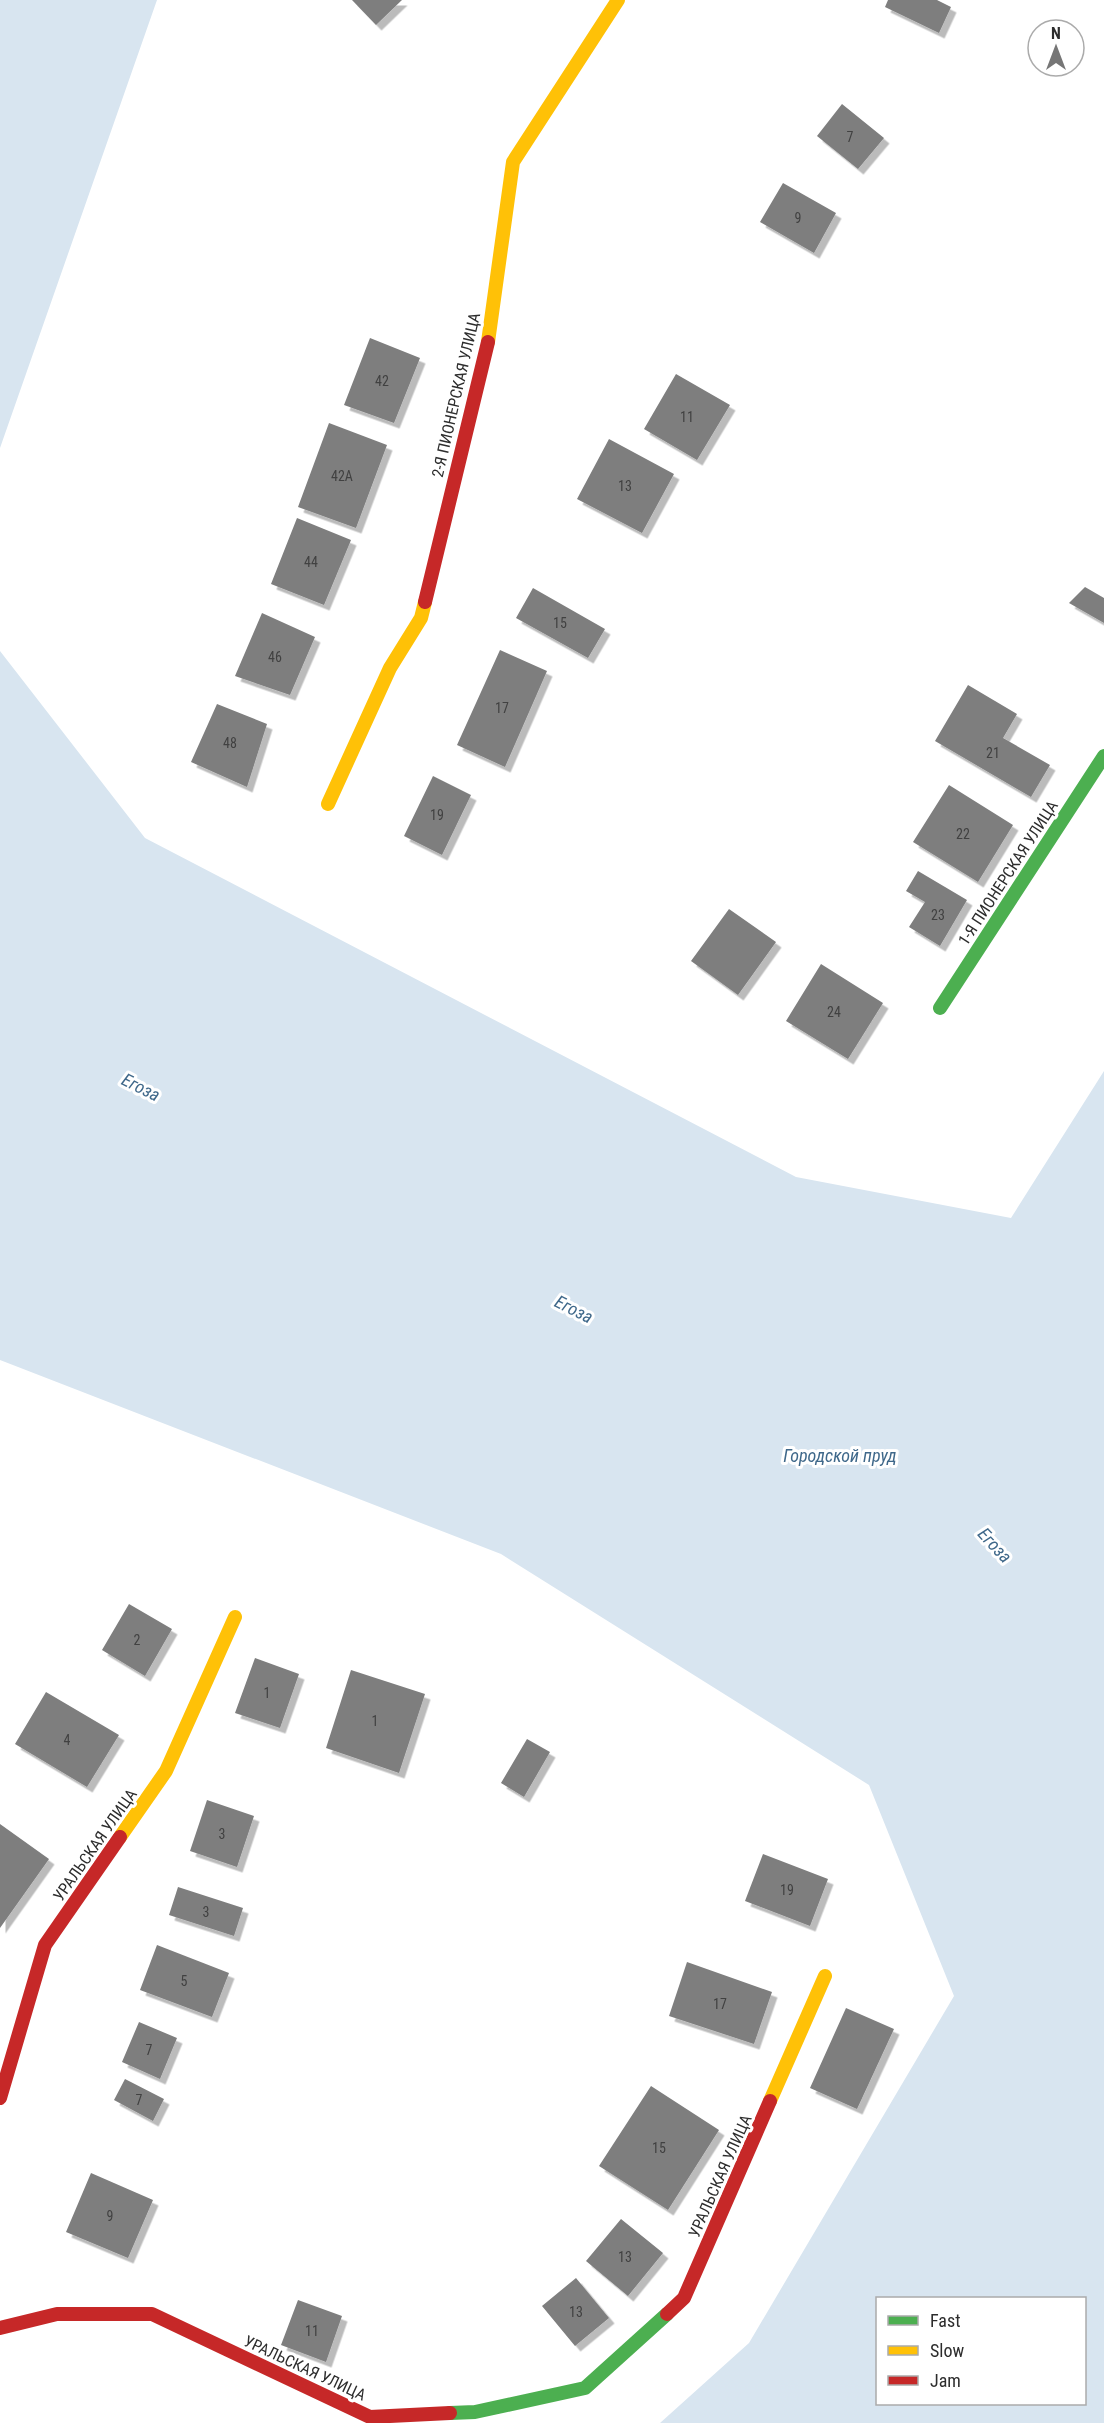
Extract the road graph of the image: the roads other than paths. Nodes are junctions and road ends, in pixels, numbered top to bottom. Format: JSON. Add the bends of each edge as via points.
{"nodes":[{"id":1,"x":618,"y":0,"type":"edge"},
{"id":2,"x":1104,"y":756,"type":"edge"},
{"id":3,"x":328,"y":804,"type":"dead end"},
{"id":4,"x":940,"y":1008,"type":"dead end"},
{"id":5,"x":236,"y":1617,"type":"dead end"},
{"id":6,"x":825,"y":1976,"type":"dead end"},
{"id":7,"x":0,"y":2098,"type":"edge"},
{"id":8,"x":0,"y":2328,"type":"edge"}],
"edges":[{"from":1,"to":3,"type":"street","name":"2-Я ПИОНЕРСКАЯ УЛИЦА","via":[[513,162],[490,333],[421,618],[390,668]]},
{"from":2,"to":4,"type":"street","name":"1-Я ПИОНЕРСКАЯ УЛИЦА"},
{"from":5,"to":7,"type":"street","name":"УРАЛЬСКАЯ УЛИЦА","via":[[166,1771],[45,1946]]},
{"from":6,"to":8,"type":"street","name":"УРАЛЬСКАЯ УЛИЦА","via":[[684,2298],[585,2388],[475,2412],[370,2417],[152,2314],[57,2314]]}]}
